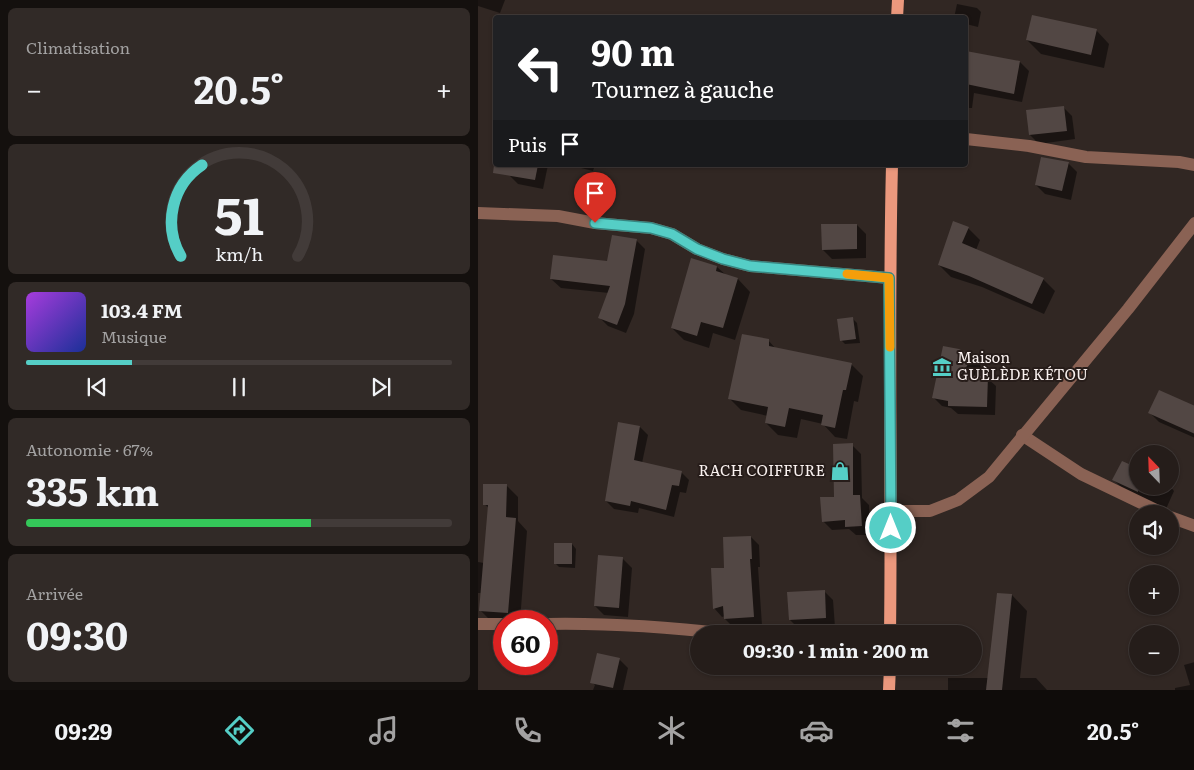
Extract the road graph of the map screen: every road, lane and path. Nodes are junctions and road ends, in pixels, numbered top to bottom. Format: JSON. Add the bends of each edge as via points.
{"nodes":[{"id":1,"x":898,"y":0,"type":"edge"},
{"id":2,"x":897,"y":15,"type":"edge"},
{"id":3,"x":968,"y":139,"type":"edge"},
{"id":4,"x":1194,"y":165,"type":"edge"},
{"id":5,"x":892,"y":167,"type":"edge"},
{"id":6,"x":478,"y":213,"type":"edge"},
{"id":7,"x":1194,"y":223,"type":"edge"},
{"id":8,"x":889,"y":278,"type":"junction"},
{"id":9,"x":1022,"y":435,"type":"junction"},
{"id":10,"x":1145,"y":505,"type":"edge"},
{"id":11,"x":892,"y":511,"type":"junction"},
{"id":12,"x":1179,"y":520,"type":"edge"},
{"id":13,"x":1194,"y":526,"type":"edge"},
{"id":14,"x":478,"y":624,"type":"edge"},
{"id":15,"x":493,"y":624,"type":"edge"},
{"id":16,"x":558,"y":624,"type":"edge"},
{"id":17,"x":890,"y":625,"type":"edge"},
{"id":18,"x":690,"y":629,"type":"edge"},
{"id":19,"x":890,"y":675,"type":"edge"},
{"id":20,"x":889,"y":690,"type":"edge"}],
"edges":[{"from":1,"to":2,"type":"main road"},
{"from":3,"to":4,"type":"street","via":[[1086,157]]},
{"from":5,"to":8,"type":"main road"},
{"from":6,"to":8,"type":"street","via":[[558,216],[651,228],[672,234],[723,259],[750,266]]},
{"from":7,"to":9,"type":"street","via":[[1128,309]]},
{"from":8,"to":11,"type":"main road"},
{"from":9,"to":10,"type":"street","via":[[1081,474]]},
{"from":9,"to":11,"type":"street","via":[[989,477],[958,500],[930,511]]},
{"from":11,"to":17,"type":"main road"},
{"from":12,"to":13,"type":"street"},
{"from":14,"to":15,"type":"street"},
{"from":16,"to":18,"type":"street"},
{"from":19,"to":20,"type":"main road"}]}
